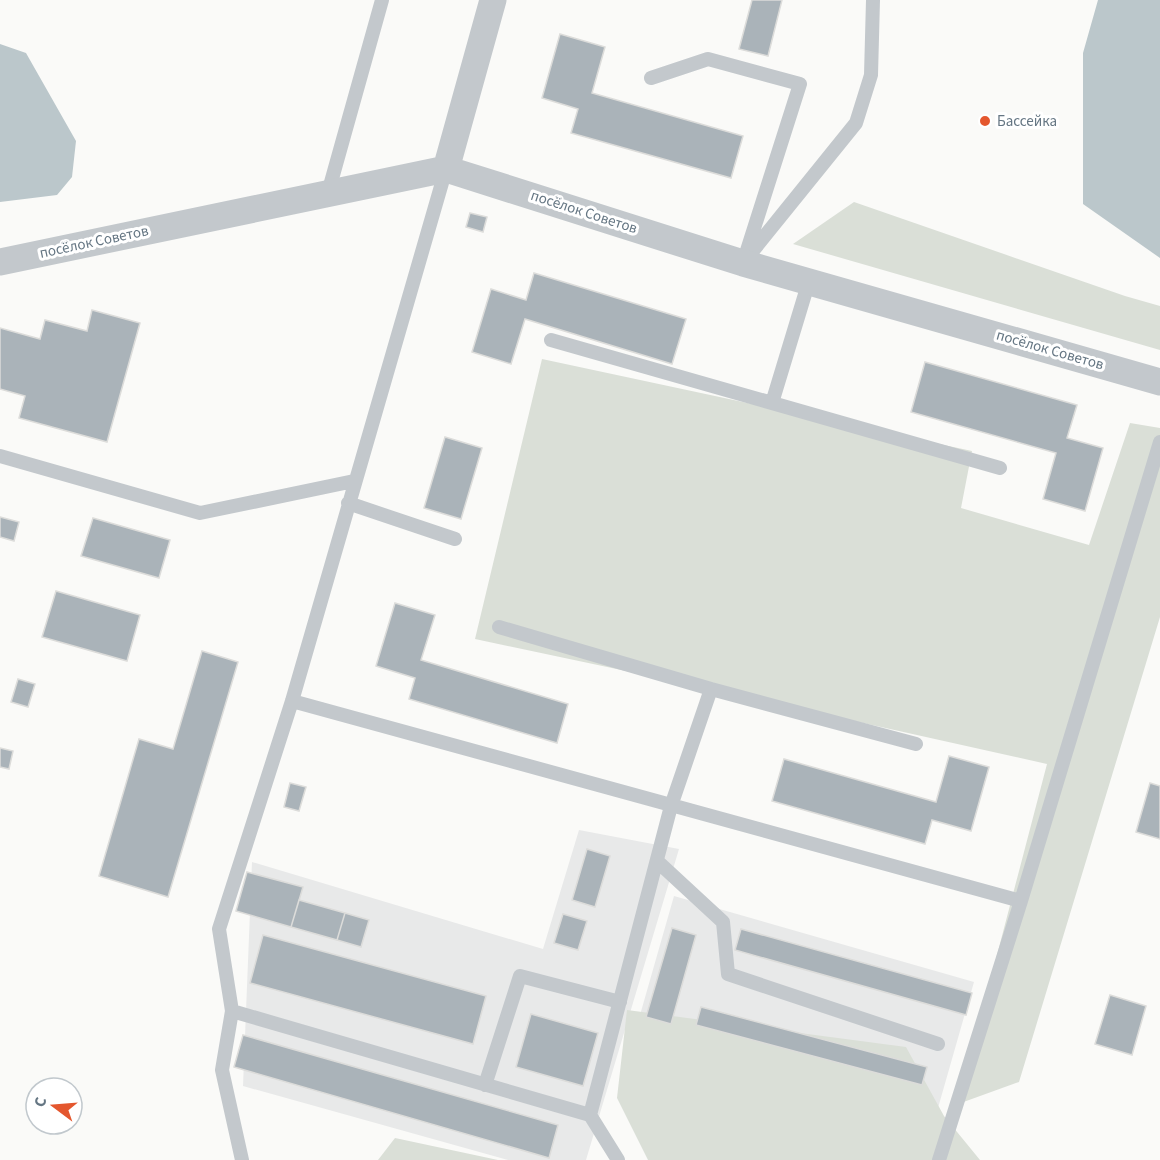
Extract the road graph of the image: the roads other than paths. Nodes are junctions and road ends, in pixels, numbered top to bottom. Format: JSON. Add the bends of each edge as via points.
{"nodes":[{"id":1,"x":382,"y":0,"type":"edge"},
{"id":2,"x":493,"y":0,"type":"edge"},
{"id":3,"x":873,"y":0,"type":"edge"},
{"id":4,"x":651,"y":78,"type":"dead end"},
{"id":5,"x":447,"y":168,"type":"junction"},
{"id":6,"x":328,"y":193,"type":"junction"},
{"id":7,"x":0,"y":262,"type":"edge"},
{"id":8,"x":742,"y":263,"type":"junction"},
{"id":9,"x":809,"y":281,"type":"junction"},
{"id":10,"x":551,"y":340,"type":"dead end"},
{"id":11,"x":1160,"y":382,"type":"edge"},
{"id":12,"x":772,"y":403,"type":"junction"},
{"id":13,"x":1160,"y":442,"type":"edge"},
{"id":14,"x":0,"y":456,"type":"edge"},
{"id":15,"x":1000,"y":468,"type":"dead end"},
{"id":16,"x":354,"y":481,"type":"junction"},
{"id":17,"x":348,"y":503,"type":"junction"},
{"id":18,"x":455,"y":539,"type":"dead end"},
{"id":19,"x":499,"y":627,"type":"dead end"},
{"id":20,"x":711,"y":689,"type":"junction"},
{"id":21,"x":292,"y":700,"type":"junction"},
{"id":22,"x":916,"y":744,"type":"dead end"},
{"id":23,"x":671,"y":806,"type":"junction"},
{"id":24,"x":657,"y":861,"type":"junction"},
{"id":25,"x":1021,"y":901,"type":"junction"},
{"id":26,"x":620,"y":1002,"type":"junction"},
{"id":27,"x":232,"y":1011,"type":"junction"},
{"id":28,"x":938,"y":1044,"type":"dead end"},
{"id":29,"x":485,"y":1085,"type":"junction"},
{"id":30,"x":590,"y":1115,"type":"junction"},
{"id":31,"x":242,"y":1160,"type":"edge"},
{"id":32,"x":618,"y":1160,"type":"edge"},
{"id":33,"x":939,"y":1160,"type":"edge"}],
"edges":[{"from":1,"to":6,"type":"lane"},
{"from":2,"to":5,"type":"street"},
{"from":3,"to":8,"type":"lane","via":[[871,75],[856,123]]},
{"from":4,"to":8,"type":"lane","via":[[708,59],[800,84]]},
{"from":5,"to":6,"type":"street","name":"посёлок Советов"},
{"from":5,"to":8,"type":"street","name":"посёлок Советов"},
{"from":5,"to":16,"type":"lane"},
{"from":6,"to":7,"type":"street","name":"посёлок Советов"},
{"from":8,"to":9,"type":"street","name":"посёлок Советов"},
{"from":9,"to":11,"type":"street","name":"посёлок Советов"},
{"from":9,"to":12,"type":"lane"},
{"from":10,"to":12,"type":"lane"},
{"from":12,"to":15,"type":"lane"},
{"from":13,"to":25,"type":"lane"},
{"from":14,"to":16,"type":"lane","via":[[200,513]]},
{"from":16,"to":17,"type":"lane"},
{"from":17,"to":18,"type":"lane"},
{"from":17,"to":21,"type":"lane"},
{"from":19,"to":20,"type":"lane"},
{"from":20,"to":22,"type":"lane"},
{"from":20,"to":23,"type":"lane"},
{"from":21,"to":23,"type":"lane"},
{"from":21,"to":27,"type":"lane","via":[[219,929]]},
{"from":23,"to":24,"type":"lane"},
{"from":23,"to":25,"type":"lane"},
{"from":24,"to":26,"type":"lane"},
{"from":24,"to":28,"type":"lane","via":[[723,922],[728,974]]},
{"from":25,"to":33,"type":"lane"},
{"from":26,"to":29,"type":"lane","via":[[520,976]]},
{"from":26,"to":30,"type":"lane"},
{"from":27,"to":29,"type":"lane"},
{"from":27,"to":31,"type":"lane","via":[[222,1070]]},
{"from":29,"to":30,"type":"lane"},
{"from":30,"to":32,"type":"lane"}]}
